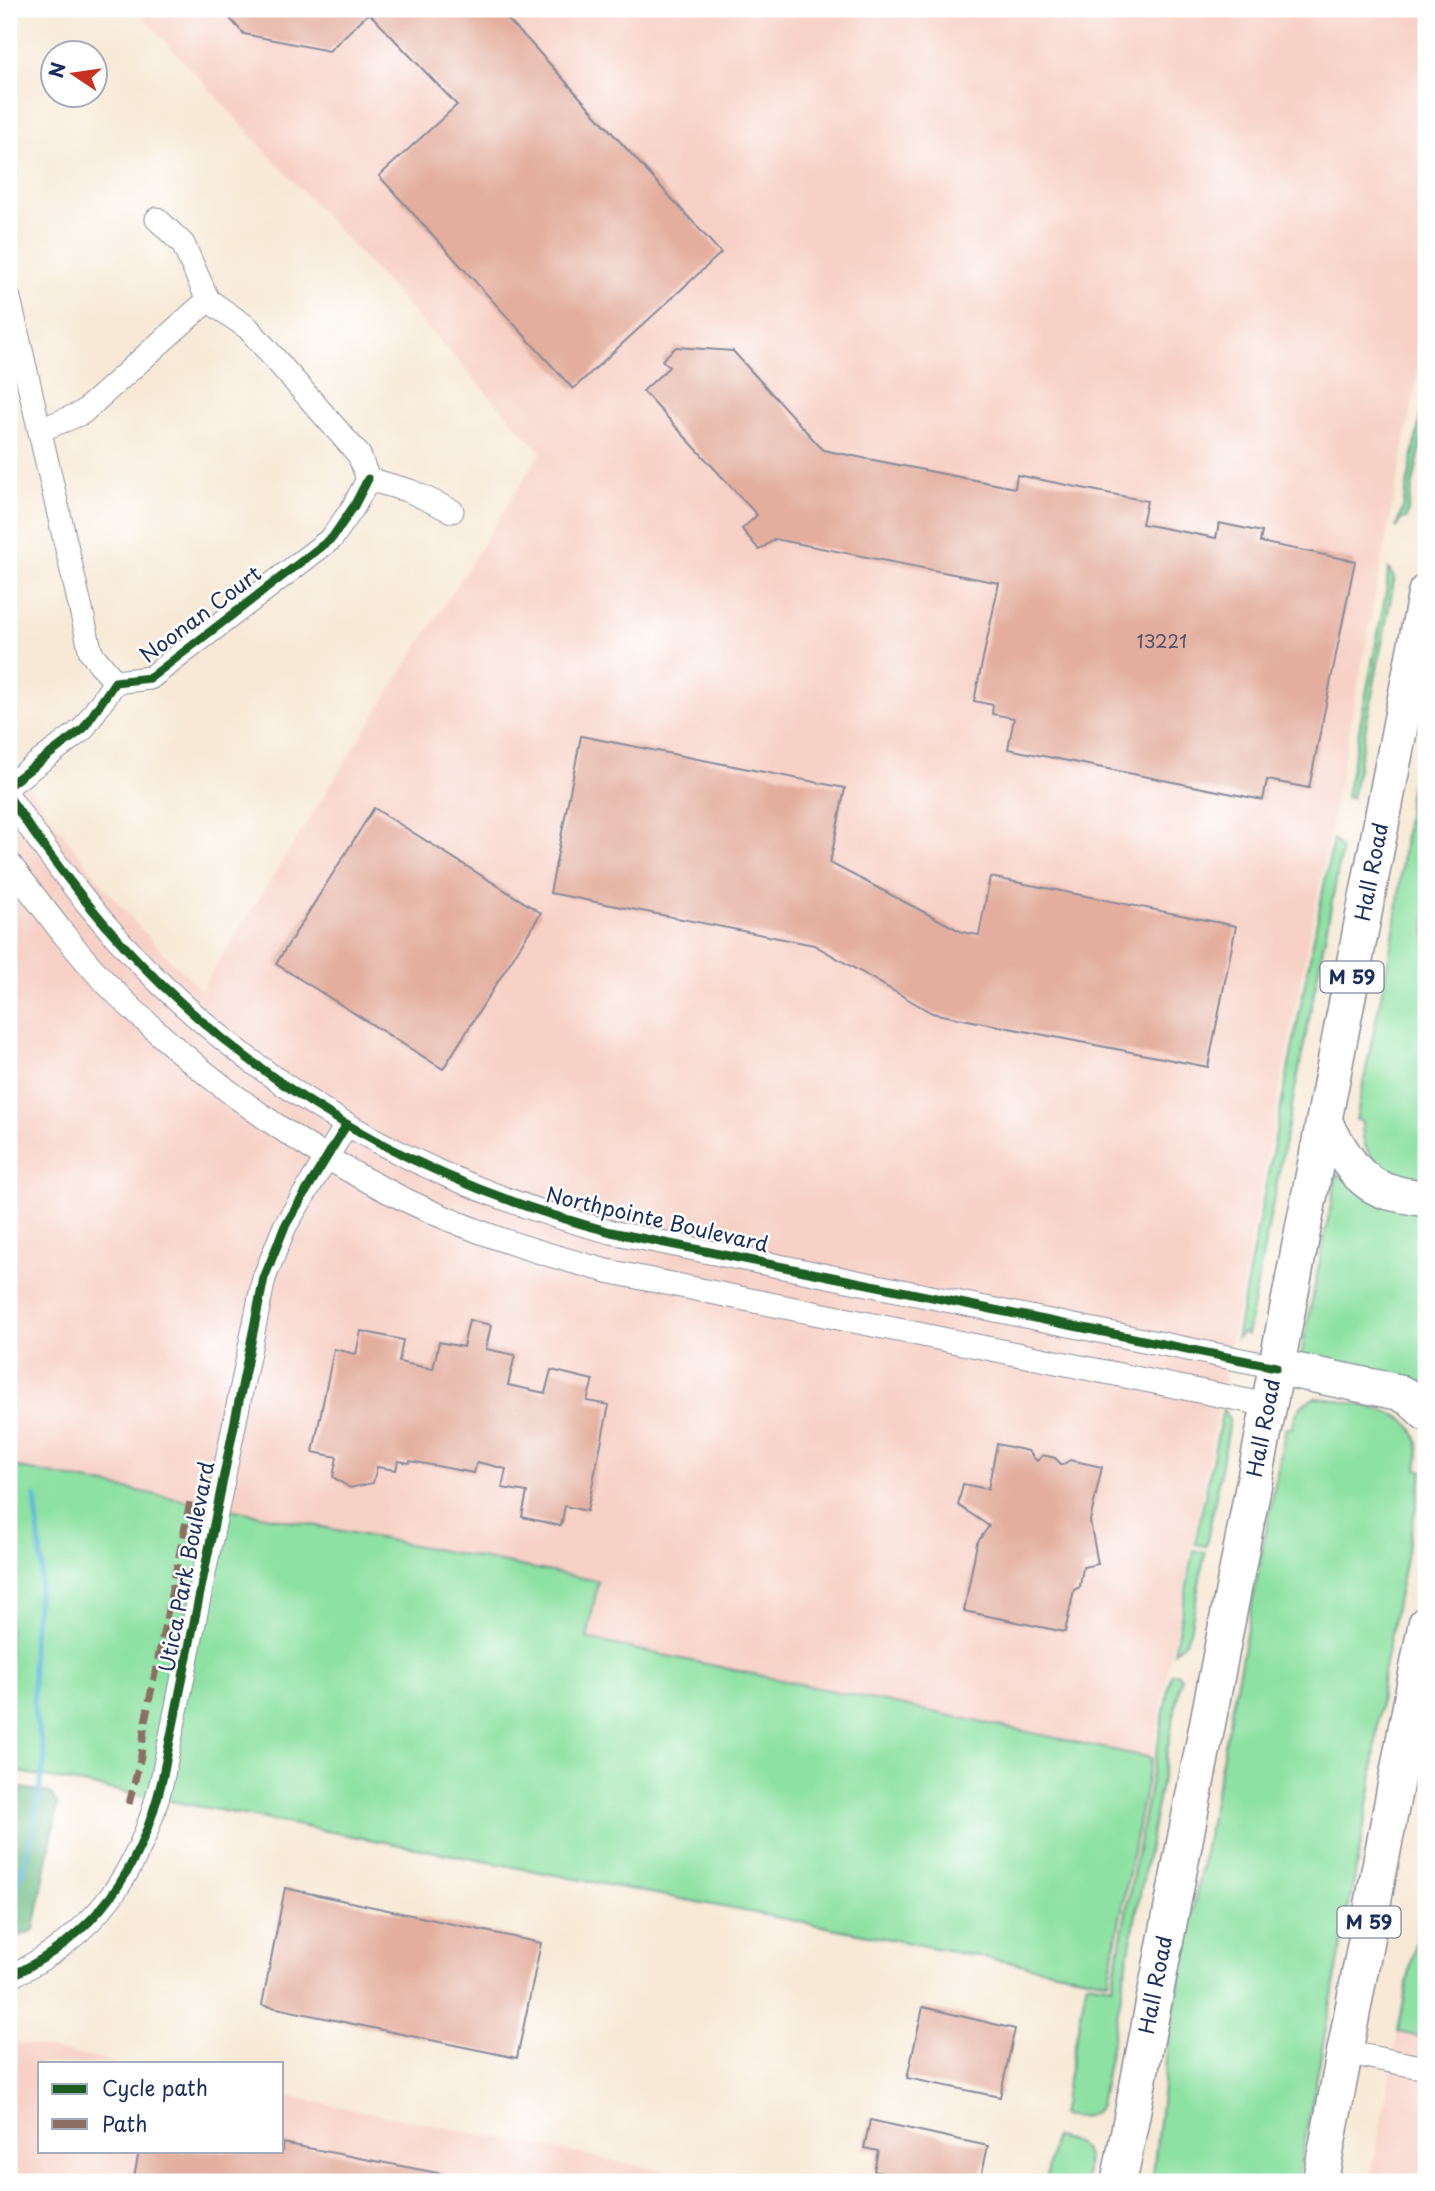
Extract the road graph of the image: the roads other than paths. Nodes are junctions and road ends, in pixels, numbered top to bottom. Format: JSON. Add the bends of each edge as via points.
{"nodes":[{"id":1,"x":157,"y":219,"type":"dead end"},
{"id":2,"x":9,"y":298,"type":"edge"},
{"id":3,"x":208,"y":300,"type":"junction"},
{"id":4,"x":40,"y":430,"type":"junction"},
{"id":5,"x":368,"y":479,"type":"junction"},
{"id":6,"x":452,"y":511,"type":"dead end"},
{"id":7,"x":1426,"y":592,"type":"edge"},
{"id":8,"x":115,"y":682,"type":"junction"},
{"id":9,"x":9,"y":785,"type":"edge"},
{"id":10,"x":9,"y":797,"type":"edge"},
{"id":11,"x":9,"y":863,"type":"edge"},
{"id":12,"x":1324,"y":1122,"type":"junction"},
{"id":13,"x":347,"y":1124,"type":"junction"},
{"id":14,"x":326,"y":1157,"type":"junction"},
{"id":15,"x":1426,"y":1199,"type":"edge"},
{"id":16,"x":741,"y":1258,"type":"junction"},
{"id":17,"x":710,"y":1291,"type":"junction"},
{"id":18,"x":1027,"y":1316,"type":"junction"},
{"id":19,"x":1020,"y":1354,"type":"junction"},
{"id":20,"x":1276,"y":1367,"type":"junction"},
{"id":21,"x":1268,"y":1405,"type":"junction"},
{"id":22,"x":1426,"y":1413,"type":"edge"},
{"id":23,"x":1426,"y":1624,"type":"edge"},
{"id":24,"x":9,"y":1977,"type":"edge"},
{"id":25,"x":1344,"y":2052,"type":"junction"},
{"id":26,"x":1426,"y":2068,"type":"edge"},
{"id":27,"x":1119,"y":2182,"type":"edge"},
{"id":28,"x":1320,"y":2182,"type":"edge"}],
"edges":[{"from":1,"to":3,"type":"street","via":[[183,244]]},
{"from":2,"to":4,"type":"street"},
{"from":3,"to":4,"type":"street","via":[[82,413]]},
{"from":3,"to":5,"type":"street","via":[[248,328],[359,456]]},
{"from":4,"to":8,"type":"street","via":[[91,653]]},
{"from":5,"to":6,"type":"street","via":[[410,491]]},
{"from":5,"to":8,"type":"street","name":"Noonan Court","via":[[332,538],[150,678]]},
{"from":7,"to":12,"type":"highway","name":"Hall Road","number":"M 59"},
{"from":8,"to":9,"type":"street","via":[[83,729]]},
{"from":10,"to":13,"type":"street","name":"Northpointe Boulevard","via":[[88,903],[162,985],[257,1065]]},
{"from":11,"to":14,"type":"street","via":[[85,959],[158,1033],[236,1097]]},
{"from":12,"to":15,"type":"highway","via":[[1364,1180],[1388,1192]]},
{"from":12,"to":20,"type":"highway","name":"Hall Road","number":"M 59"},
{"from":13,"to":14,"type":"street","name":"Utica Park Boulevard"},
{"from":13,"to":16,"type":"street","name":"Northpointe Boulevard","via":[[418,1163],[524,1207],[611,1232]]},
{"from":14,"to":17,"type":"street","via":[[401,1197],[486,1234],[607,1271]]},
{"from":14,"to":24,"type":"street","name":"Utica Park Boulevard","via":[[285,1226],[264,1278],[162,1780],[142,1844],[114,1892],[89,1922],[60,1947]]},
{"from":16,"to":17,"type":"street","via":[[729,1284]]},
{"from":16,"to":18,"type":"street","name":"Northpointe Boulevard"},
{"from":17,"to":19,"type":"street"},
{"from":18,"to":19,"type":"street"},
{"from":18,"to":20,"type":"street","name":"Northpointe Boulevard"},
{"from":19,"to":21,"type":"street"},
{"from":20,"to":21,"type":"highway","name":"Hall Road","number":"M 59"},
{"from":20,"to":22,"type":"highway","via":[[1398,1392]]},
{"from":21,"to":27,"type":"highway","name":"Hall Road","number":"M 59"},
{"from":23,"to":25,"type":"highway","number":"M 59"},
{"from":25,"to":26,"type":"street"},
{"from":25,"to":28,"type":"highway","number":"M 59"}]}
